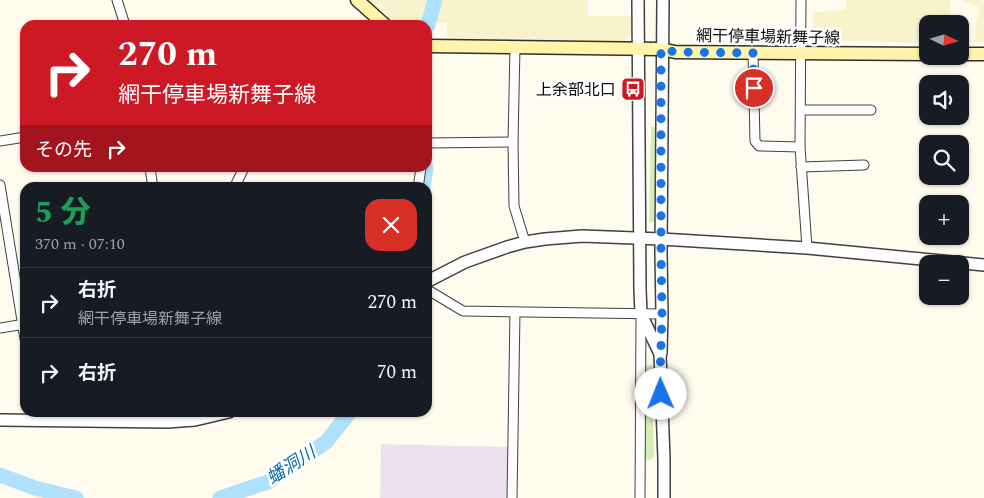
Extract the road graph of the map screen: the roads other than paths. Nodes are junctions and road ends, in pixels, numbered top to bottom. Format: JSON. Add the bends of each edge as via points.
{"nodes":[{"id":1,"x":117,"y":0,"type":"edge"},
{"id":2,"x":357,"y":0,"type":"edge"},
{"id":3,"x":638,"y":0,"type":"edge"},
{"id":4,"x":663,"y":0,"type":"edge"},
{"id":5,"x":801,"y":0,"type":"edge"},
{"id":6,"x":123,"y":20,"type":"edge"},
{"id":7,"x":379,"y":20,"type":"edge"},
{"id":8,"x":432,"y":46,"type":"edge"},
{"id":9,"x":516,"y":47,"type":"junction"},
{"id":10,"x":638,"y":49,"type":"junction"},
{"id":11,"x":661,"y":49,"type":"junction"},
{"id":12,"x":753,"y":53,"type":"junction"},
{"id":13,"x":801,"y":53,"type":"junction"},
{"id":14,"x":919,"y":54,"type":"edge"},
{"id":15,"x":969,"y":54,"type":"edge"},
{"id":16,"x":984,"y":54,"type":"edge"},
{"id":17,"x":801,"y":110,"type":"junction"},
{"id":18,"x":872,"y":110,"type":"dead end"},
{"id":19,"x":20,"y":138,"type":"edge"},
{"id":20,"x":0,"y":141,"type":"edge"},
{"id":21,"x":513,"y":142,"type":"junction"},
{"id":22,"x":432,"y":143,"type":"edge"},
{"id":23,"x":800,"y":147,"type":"junction"},
{"id":24,"x":864,"y":166,"type":"dead end"},
{"id":25,"x":802,"y":167,"type":"junction"},
{"id":26,"x":0,"y":186,"type":"edge"},
{"id":27,"x":639,"y":239,"type":"junction"},
{"id":28,"x":661,"y":239,"type":"junction"},
{"id":29,"x":524,"y":242,"type":"junction"},
{"id":30,"x":807,"y":248,"type":"junction"},
{"id":31,"x":984,"y":265,"type":"edge"},
{"id":32,"x":432,"y":285,"type":"edge"},
{"id":33,"x":432,"y":291,"type":"edge"},
{"id":34,"x":20,"y":301,"type":"edge"},
{"id":35,"x":515,"y":312,"type":"junction"},
{"id":36,"x":642,"y":314,"type":"junction"},
{"id":37,"x":662,"y":314,"type":"junction"},
{"id":38,"x":20,"y":325,"type":"edge"},
{"id":39,"x":0,"y":328,"type":"edge"},
{"id":40,"x":660,"y":377,"type":"junction"},
{"id":41,"x":28,"y":417,"type":"edge"},
{"id":42,"x":59,"y":417,"type":"edge"},
{"id":43,"x":208,"y":417,"type":"edge"},
{"id":44,"x":0,"y":420,"type":"edge"},
{"id":45,"x":512,"y":498,"type":"edge"},
{"id":46,"x":640,"y":498,"type":"edge"},
{"id":47,"x":664,"y":498,"type":"edge"}],
"edges":[{"from":1,"to":6,"type":"street"},
{"from":2,"to":7,"type":"main road"},
{"from":3,"to":10,"type":"street"},
{"from":4,"to":11,"type":"street"},
{"from":5,"to":13,"type":"street"},
{"from":8,"to":9,"type":"main road","name":"網干停車場新舞子線"},
{"from":9,"to":10,"type":"main road","name":"網干停車場新舞子線"},
{"from":9,"to":21,"type":"street"},
{"from":10,"to":11,"type":"main road","name":"網干停車場新舞子線"},
{"from":10,"to":27,"type":"street"},
{"from":11,"to":12,"type":"main road","name":"網干停車場新舞子線"},
{"from":11,"to":28,"type":"street"},
{"from":12,"to":13,"type":"main road","name":"網干停車場新舞子線"},
{"from":12,"to":23,"type":"street","via":[[755,140],[759,146]]},
{"from":13,"to":14,"type":"main road","name":"網干停車場新舞子線"},
{"from":13,"to":17,"type":"street"},
{"from":15,"to":16,"type":"main road"},
{"from":17,"to":18,"type":"street"},
{"from":17,"to":23,"type":"street"},
{"from":19,"to":20,"type":"street"},
{"from":21,"to":22,"type":"street"},
{"from":21,"to":29,"type":"street","via":[[514,206]]},
{"from":23,"to":25,"type":"street"},
{"from":24,"to":25,"type":"street"},
{"from":25,"to":30,"type":"street"},
{"from":26,"to":34,"type":"street"},
{"from":27,"to":28,"type":"street"},
{"from":27,"to":29,"type":"street","via":[[582,236]]},
{"from":27,"to":36,"type":"street"},
{"from":28,"to":30,"type":"street"},
{"from":28,"to":37,"type":"street"},
{"from":29,"to":32,"type":"street","via":[[465,262]]},
{"from":30,"to":31,"type":"street"},
{"from":33,"to":35,"type":"street","via":[[463,311]]},
{"from":35,"to":36,"type":"street"},
{"from":35,"to":45,"type":"street"},
{"from":36,"to":37,"type":"street"},
{"from":36,"to":40,"type":"street","via":[[660,354]]},
{"from":36,"to":46,"type":"street"},
{"from":37,"to":40,"type":"street"},
{"from":38,"to":39,"type":"street"},
{"from":40,"to":47,"type":"street"},
{"from":41,"to":44,"type":"street"},
{"from":42,"to":43,"type":"street","via":[[167,422]]}]}
